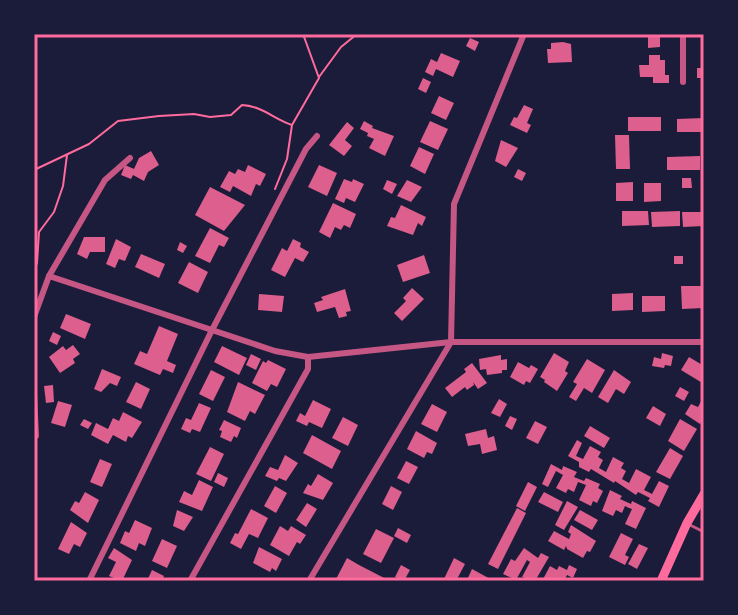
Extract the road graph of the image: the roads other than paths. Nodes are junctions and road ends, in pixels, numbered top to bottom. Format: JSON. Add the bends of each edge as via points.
{"nodes":[{"id":1,"x":524,"y":34,"type":"edge"},
{"id":2,"x":683,"y":34,"type":"edge"},
{"id":3,"x":683,"y":82,"type":"dead end"},
{"id":4,"x":317,"y":136,"type":"dead end"},
{"id":5,"x":130,"y":158,"type":"dead end"},
{"id":6,"x":49,"y":276,"type":"junction"},
{"id":7,"x":34,"y":317,"type":"edge"},
{"id":8,"x":212,"y":330,"type":"junction"},
{"id":9,"x":451,"y":342,"type":"junction"},
{"id":10,"x":704,"y":342,"type":"edge"},
{"id":11,"x":308,"y":357,"type":"junction"},
{"id":12,"x":34,"y":394,"type":"edge"},
{"id":13,"x":36,"y":436,"type":"edge"},
{"id":14,"x":704,"y":494,"type":"edge"},
{"id":15,"x":687,"y":523,"type":"junction"},
{"id":16,"x":704,"y":532,"type":"edge"},
{"id":17,"x":89,"y":581,"type":"edge"},
{"id":18,"x":190,"y":581,"type":"edge"},
{"id":19,"x":309,"y":581,"type":"edge"},
{"id":20,"x":661,"y":581,"type":"edge"}],
"edges":[{"from":1,"to":9,"type":"street","via":[[454,204]]},
{"from":2,"to":3,"type":"street"},
{"from":4,"to":8,"type":"street"},
{"from":5,"to":6,"type":"street","via":[[105,180]]},
{"from":6,"to":7,"type":"street"},
{"from":6,"to":8,"type":"street"},
{"from":8,"to":11,"type":"street"},
{"from":8,"to":17,"type":"street"},
{"from":9,"to":10,"type":"street"},
{"from":9,"to":11,"type":"street"},
{"from":9,"to":19,"type":"street"},
{"from":11,"to":18,"type":"street","via":[[308,369]]},
{"from":12,"to":13,"type":"street"},
{"from":14,"to":15,"type":"main road"},
{"from":15,"to":16,"type":"lane"},
{"from":15,"to":20,"type":"main road"}]}
